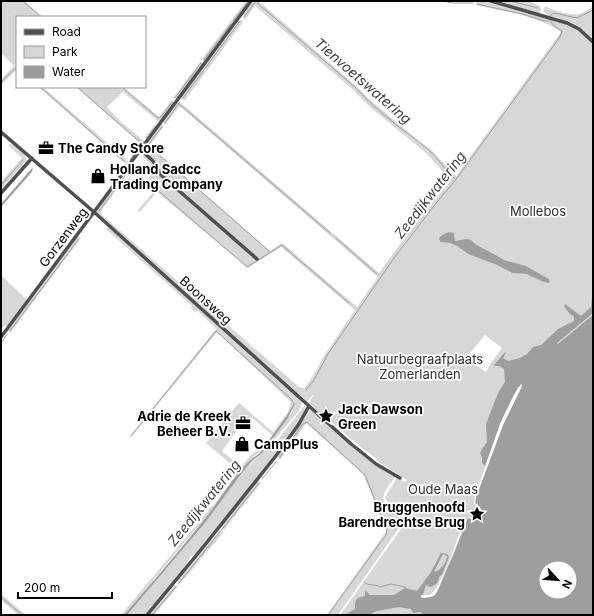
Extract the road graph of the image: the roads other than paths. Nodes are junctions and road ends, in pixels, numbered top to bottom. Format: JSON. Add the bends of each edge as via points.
{"nodes":[{"id":1,"x":252,"y":1,"type":"edge"},
{"id":2,"x":491,"y":1,"type":"edge"},
{"id":3,"x":593,"y":42,"type":"edge"},
{"id":4,"x":1,"y":132,"type":"edge"},
{"id":5,"x":141,"y":150,"type":"junction"},
{"id":6,"x":32,"y":158,"type":"junction"},
{"id":7,"x":1,"y":193,"type":"edge"},
{"id":8,"x":94,"y":212,"type":"junction"},
{"id":9,"x":257,"y":259,"type":"dead end"},
{"id":10,"x":1,"y":337,"type":"edge"},
{"id":11,"x":310,"y":406,"type":"junction"},
{"id":12,"x":400,"y":478,"type":"dead end"},
{"id":13,"x":146,"y":615,"type":"edge"}],
"edges":[{"from":1,"to":5,"type":"street","name":"Gorzenweg"},
{"from":2,"to":3,"type":"street","via":[[563,21],[578,29]]},
{"from":4,"to":6,"type":"street","name":"Boonsweg"},
{"from":5,"to":8,"type":"street","name":"Gorzenweg"},
{"from":5,"to":9,"type":"street","via":[[154,161],[161,175]]},
{"from":6,"to":7,"type":"street"},
{"from":6,"to":8,"type":"street","name":"Boonsweg"},
{"from":8,"to":10,"type":"street","name":"Gorzenweg"},
{"from":8,"to":11,"type":"street","name":"Boonsweg"},
{"from":11,"to":12,"type":"street","name":"Boonsweg","via":[[362,453]]},
{"from":11,"to":13,"type":"street","via":[[278,453]]}]}
